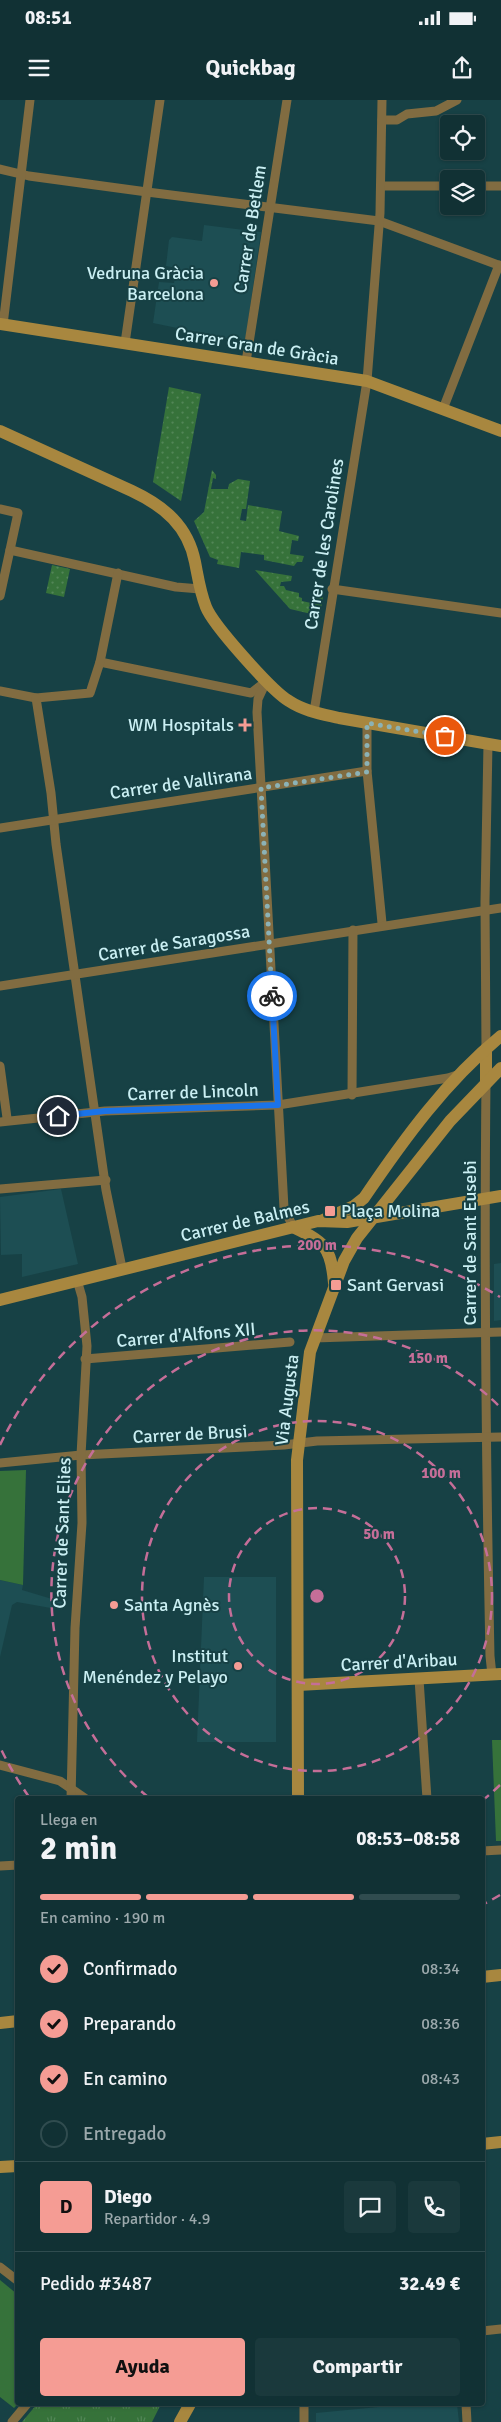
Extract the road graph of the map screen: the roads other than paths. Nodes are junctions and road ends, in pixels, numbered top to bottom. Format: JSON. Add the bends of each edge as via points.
{"nodes":[{"id":1,"x":30,"y":100,"type":"edge"},
{"id":2,"x":160,"y":100,"type":"edge"},
{"id":3,"x":286,"y":100,"type":"edge"},
{"id":4,"x":382,"y":100,"type":"edge"},
{"id":5,"x":457,"y":100,"type":"edge"},
{"id":6,"x":382,"y":120,"type":"junction"},
{"id":7,"x":0,"y":169,"type":"edge"},
{"id":8,"x":20,"y":173,"type":"junction"},
{"id":9,"x":381,"y":186,"type":"junction"},
{"id":10,"x":440,"y":186,"type":"edge"},
{"id":11,"x":485,"y":186,"type":"edge"},
{"id":12,"x":501,"y":186,"type":"edge"},
{"id":13,"x":147,"y":192,"type":"junction"},
{"id":14,"x":270,"y":208,"type":"junction"},
{"id":15,"x":379,"y":221,"type":"junction"},
{"id":16,"x":500,"y":265,"type":"edge"},
{"id":17,"x":1,"y":325,"type":"edge"},
{"id":18,"x":125,"y":343,"type":"junction"},
{"id":19,"x":246,"y":362,"type":"junction"},
{"id":20,"x":367,"y":381,"type":"junction"},
{"id":21,"x":443,"y":409,"type":"junction"},
{"id":22,"x":0,"y":431,"type":"edge"},
{"id":23,"x":501,"y":431,"type":"edge"},
{"id":24,"x":0,"y":508,"type":"edge"},
{"id":25,"x":10,"y":550,"type":"junction"},
{"id":26,"x":118,"y":573,"type":"junction"},
{"id":27,"x":200,"y":589,"type":"junction"},
{"id":28,"x":332,"y":589,"type":"junction"},
{"id":29,"x":0,"y":596,"type":"edge"},
{"id":30,"x":501,"y":613,"type":"edge"},
{"id":31,"x":100,"y":662,"type":"junction"},
{"id":32,"x":266,"y":682,"type":"junction"},
{"id":33,"x":0,"y":691,"type":"edge"},
{"id":34,"x":36,"y":698,"type":"junction"},
{"id":35,"x":314,"y":712,"type":"junction"},
{"id":36,"x":367,"y":723,"type":"junction"},
{"id":37,"x":495,"y":745,"type":"edge"},
{"id":38,"x":367,"y":772,"type":"junction"},
{"id":39,"x":261,"y":788,"type":"junction"},
{"id":40,"x":54,"y":819,"type":"junction"},
{"id":41,"x":0,"y":828,"type":"edge"},
{"id":42,"x":501,"y":908,"type":"edge"},
{"id":43,"x":485,"y":912,"type":"junction"},
{"id":44,"x":382,"y":923,"type":"dead end"},
{"id":45,"x":353,"y":930,"type":"junction"},
{"id":46,"x":270,"y":944,"type":"junction"},
{"id":47,"x":76,"y":974,"type":"junction"},
{"id":48,"x":0,"y":986,"type":"edge"},
{"id":49,"x":501,"y":1036,"type":"edge"},
{"id":50,"x":486,"y":1049,"type":"junction"},
{"id":51,"x":0,"y":1066,"type":"edge"},
{"id":52,"x":486,"y":1066,"type":"junction"},
{"id":53,"x":501,"y":1068,"type":"edge"},
{"id":54,"x":466,"y":1069,"type":"junction"},
{"id":55,"x":486,"y":1081,"type":"junction"},
{"id":56,"x":352,"y":1095,"type":"junction"},
{"id":57,"x":278,"y":1105,"type":"junction"},
{"id":58,"x":96,"y":1112,"type":"junction"},
{"id":59,"x":4,"y":1120,"type":"edge"},
{"id":60,"x":106,"y":1180,"type":"junction"},
{"id":61,"x":0,"y":1189,"type":"edge"},
{"id":62,"x":501,"y":1196,"type":"edge"},
{"id":63,"x":484,"y":1198,"type":"junction"},
{"id":64,"x":373,"y":1217,"type":"junction"},
{"id":65,"x":321,"y":1221,"type":"junction"},
{"id":66,"x":293,"y":1227,"type":"junction"},
{"id":67,"x":122,"y":1268,"type":"junction"},
{"id":68,"x":77,"y":1280,"type":"junction"},
{"id":69,"x":334,"y":1285,"type":"junction"},
{"id":70,"x":0,"y":1300,"type":"edge"},
{"id":71,"x":487,"y":1332,"type":"junction"},
{"id":72,"x":501,"y":1332,"type":"edge"},
{"id":73,"x":314,"y":1338,"type":"junction"},
{"id":74,"x":290,"y":1342,"type":"dead end"},
{"id":75,"x":85,"y":1358,"type":"junction"},
{"id":76,"x":501,"y":1437,"type":"edge"},
{"id":77,"x":486,"y":1438,"type":"junction"},
{"id":78,"x":298,"y":1443,"type":"junction"},
{"id":79,"x":81,"y":1455,"type":"junction"},
{"id":80,"x":0,"y":1463,"type":"edge"},
{"id":81,"x":496,"y":1674,"type":"edge"},
{"id":82,"x":419,"y":1679,"type":"junction"},
{"id":83,"x":298,"y":1685,"type":"junction"},
{"id":84,"x":0,"y":1765,"type":"edge"},
{"id":85,"x":71,"y":1794,"type":"edge"},
{"id":86,"x":298,"y":1796,"type":"edge"},
{"id":87,"x":427,"y":1796,"type":"edge"},
{"id":88,"x":501,"y":1850,"type":"edge"},
{"id":89,"x":485,"y":1851,"type":"edge"},
{"id":90,"x":15,"y":1865,"type":"edge"},
{"id":91,"x":0,"y":1866,"type":"edge"},
{"id":92,"x":501,"y":1975,"type":"edge"},
{"id":93,"x":485,"y":1977,"type":"edge"},
{"id":94,"x":15,"y":2021,"type":"edge"},
{"id":95,"x":0,"y":2023,"type":"edge"},
{"id":96,"x":501,"y":2142,"type":"edge"},
{"id":97,"x":485,"y":2144,"type":"edge"},
{"id":98,"x":15,"y":2166,"type":"edge"},
{"id":99,"x":0,"y":2167,"type":"edge"},
{"id":100,"x":0,"y":2267,"type":"edge"},
{"id":101,"x":15,"y":2279,"type":"edge"},
{"id":102,"x":501,"y":2330,"type":"edge"},
{"id":103,"x":485,"y":2331,"type":"edge"},
{"id":104,"x":25,"y":2406,"type":"edge"},
{"id":105,"x":189,"y":2406,"type":"edge"},
{"id":106,"x":304,"y":2406,"type":"edge"},
{"id":107,"x":466,"y":2406,"type":"edge"},
{"id":108,"x":12,"y":2422,"type":"edge"},
{"id":109,"x":180,"y":2422,"type":"edge"},
{"id":110,"x":304,"y":2422,"type":"edge"},
{"id":111,"x":467,"y":2422,"type":"edge"}],
"edges":[{"from":1,"to":8,"type":"street"},
{"from":2,"to":13,"type":"street"},
{"from":3,"to":14,"type":"street","name":"Carrer de Betlem"},
{"from":4,"to":6,"type":"street","name":"Carrer de les Carolines"},
{"from":5,"to":6,"type":"street","via":[[436,111]]},
{"from":6,"to":9,"type":"street","name":"Carrer de les Carolines"},
{"from":7,"to":8,"type":"street"},
{"from":8,"to":13,"type":"street"},
{"from":8,"to":17,"type":"street"},
{"from":9,"to":10,"type":"street"},
{"from":9,"to":15,"type":"street","name":"Carrer de les Carolines"},
{"from":11,"to":12,"type":"street"},
{"from":13,"to":14,"type":"street"},
{"from":13,"to":18,"type":"street"},
{"from":14,"to":15,"type":"street"},
{"from":14,"to":19,"type":"street","name":"Carrer de Betlem"},
{"from":15,"to":16,"type":"street"},
{"from":15,"to":20,"type":"street","name":"Carrer de les Carolines"},
{"from":16,"to":21,"type":"street"},
{"from":17,"to":18,"type":"main road","name":"Carrer Gran de Gràcia"},
{"from":18,"to":19,"type":"main road","name":"Carrer Gran de Gràcia"},
{"from":19,"to":20,"type":"main road","name":"Carrer Gran de Gràcia"},
{"from":20,"to":21,"type":"main road","name":"Carrer Gran de Gràcia"},
{"from":20,"to":28,"type":"street","name":"Carrer de les Carolines"},
{"from":21,"to":23,"type":"main road","name":"Carrer Gran de Gràcia"},
{"from":22,"to":27,"type":"main road","via":[[161,507],[185,535],[195,560]]},
{"from":24,"to":25,"type":"street","via":[[18,513]]},
{"from":25,"to":26,"type":"street"},
{"from":25,"to":29,"type":"street"},
{"from":26,"to":27,"type":"street","via":[[176,587]]},
{"from":26,"to":31,"type":"street"},
{"from":27,"to":32,"type":"main road","via":[[210,616]]},
{"from":28,"to":30,"type":"street"},
{"from":28,"to":35,"type":"street","name":"Carrer de les Carolines"},
{"from":31,"to":32,"type":"street","via":[[251,693]]},
{"from":31,"to":34,"type":"street","via":[[90,693]]},
{"from":32,"to":35,"type":"main road","via":[[286,700]]},
{"from":32,"to":39,"type":"street","via":[[258,699],[257,712]]},
{"from":33,"to":34,"type":"street"},
{"from":34,"to":40,"type":"street"},
{"from":35,"to":36,"type":"main road"},
{"from":36,"to":37,"type":"main road"},
{"from":36,"to":38,"type":"street"},
{"from":37,"to":43,"type":"street"},
{"from":38,"to":39,"type":"street","name":"Carrer de Vallirana"},
{"from":38,"to":44,"type":"street"},
{"from":39,"to":40,"type":"street","name":"Carrer de Vallirana"},
{"from":39,"to":46,"type":"street"},
{"from":40,"to":41,"type":"street","name":"Carrer de Vallirana"},
{"from":40,"to":47,"type":"street"},
{"from":42,"to":43,"type":"street","name":"Carrer de Saragossa"},
{"from":43,"to":45,"type":"street","name":"Carrer de Saragossa"},
{"from":43,"to":50,"type":"street"},
{"from":45,"to":46,"type":"street","name":"Carrer de Saragossa"},
{"from":45,"to":56,"type":"street"},
{"from":46,"to":47,"type":"street","name":"Carrer de Saragossa"},
{"from":46,"to":57,"type":"street"},
{"from":47,"to":48,"type":"street","name":"Carrer de Saragossa"},
{"from":47,"to":58,"type":"street"},
{"from":49,"to":50,"type":"main road"},
{"from":50,"to":52,"type":"main road"},
{"from":50,"to":54,"type":"main road"},
{"from":51,"to":59,"type":"street"},
{"from":52,"to":54,"type":"main road"},
{"from":52,"to":55,"type":"main road"},
{"from":53,"to":55,"type":"main road","name":"Via Augusta"},
{"from":54,"to":56,"type":"street","name":"Carrer de Lincoln","via":[[448,1078]]},
{"from":54,"to":65,"type":"main road","via":[[420,1120],[364,1198]]},
{"from":55,"to":63,"type":"street","name":"Carrer de Sant Eusebi"},
{"from":55,"to":64,"type":"main road","name":"Via Augusta","via":[[432,1142]]},
{"from":56,"to":57,"type":"street","name":"Carrer de Lincoln"},
{"from":57,"to":58,"type":"street","name":"Carrer de Lincoln"},
{"from":57,"to":66,"type":"street","via":[[284,1208]]},
{"from":58,"to":59,"type":"street","name":"Carrer de Lincoln"},
{"from":58,"to":60,"type":"street"},
{"from":60,"to":61,"type":"street"},
{"from":60,"to":67,"type":"street"},
{"from":62,"to":63,"type":"main road","name":"Carrer de Balmes"},
{"from":63,"to":64,"type":"main road","name":"Carrer de Balmes"},
{"from":63,"to":71,"type":"street","name":"Carrer de Sant Eusebi"},
{"from":64,"to":65,"type":"main road","name":"Carrer de Balmes","via":[[335,1223]]},
{"from":64,"to":69,"type":"main road","name":"Via Augusta","via":[[349,1250]]},
{"from":65,"to":66,"type":"main road","name":"Carrer de Balmes"},
{"from":66,"to":67,"type":"main road","name":"Carrer de Balmes"},
{"from":66,"to":69,"type":"main road","via":[[318,1239],[327,1248]]},
{"from":67,"to":68,"type":"main road","name":"Carrer de Balmes"},
{"from":68,"to":70,"type":"main road","name":"Carrer de Balmes"},
{"from":68,"to":75,"type":"street","name":"Carrer de Sant Elies","via":[[87,1342]]},
{"from":69,"to":73,"type":"main road","name":"Via Augusta"},
{"from":71,"to":72,"type":"street"},
{"from":71,"to":73,"type":"street"},
{"from":71,"to":77,"type":"street","name":"Carrer de Sant Eusebi"},
{"from":73,"to":78,"type":"main road","name":"Via Augusta"},
{"from":74,"to":75,"type":"street","name":"Carrer d'Alfons XII"},
{"from":75,"to":79,"type":"street","name":"Carrer de Sant Elies"},
{"from":76,"to":77,"type":"street","name":"Carrer de Brusi"},
{"from":77,"to":78,"type":"street","name":"Carrer de Brusi"},
{"from":77,"to":81,"type":"street","name":"Carrer de Sant Eusebi"},
{"from":78,"to":79,"type":"street","name":"Carrer de Brusi"},
{"from":78,"to":83,"type":"main road","name":"Via Augusta"},
{"from":79,"to":80,"type":"street","name":"Carrer de Brusi"},
{"from":79,"to":85,"type":"street","name":"Carrer de Sant Elies","via":[[82,1523],[75,1628]]},
{"from":81,"to":82,"type":"main road","name":"Carrer d'Aribau"},
{"from":82,"to":83,"type":"main road","name":"Carrer d'Aribau"},
{"from":82,"to":87,"type":"street"},
{"from":83,"to":86,"type":"main road","name":"Via Augusta"},
{"from":84,"to":85,"type":"street","via":[[60,1781]]},
{"from":88,"to":89,"type":"street"},
{"from":90,"to":91,"type":"street"},
{"from":92,"to":93,"type":"main road"},
{"from":94,"to":95,"type":"main road"},
{"from":96,"to":97,"type":"main road"},
{"from":98,"to":99,"type":"main road"},
{"from":100,"to":101,"type":"street"},
{"from":102,"to":103,"type":"street"},
{"from":104,"to":108,"type":"street"},
{"from":105,"to":109,"type":"main road"},
{"from":106,"to":110,"type":"street"},
{"from":107,"to":111,"type":"street"}]}
